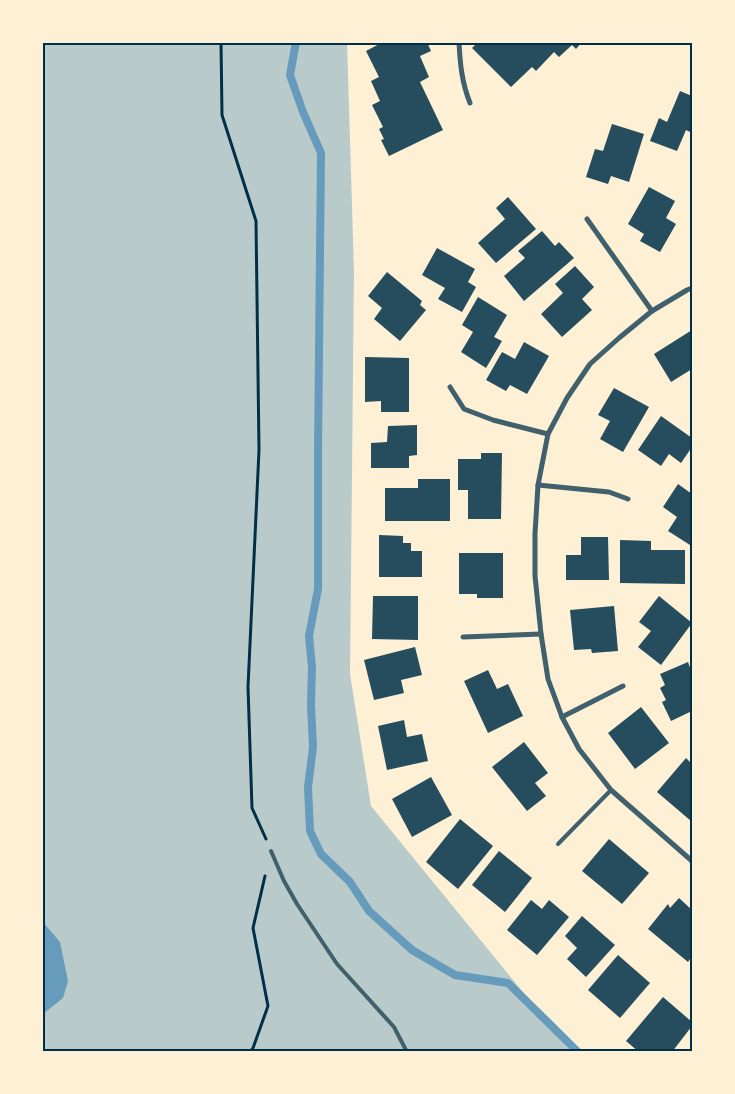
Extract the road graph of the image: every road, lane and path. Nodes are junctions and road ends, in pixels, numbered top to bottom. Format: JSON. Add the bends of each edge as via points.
{"nodes":[{"id":1,"x":220,"y":42,"type":"edge"},
{"id":2,"x":459,"y":42,"type":"edge"},
{"id":3,"x":470,"y":103,"type":"dead end"},
{"id":4,"x":587,"y":219,"type":"dead end"},
{"id":5,"x":692,"y":288,"type":"edge"},
{"id":6,"x":652,"y":311,"type":"junction"},
{"id":7,"x":450,"y":387,"type":"dead end"},
{"id":8,"x":548,"y":434,"type":"junction"},
{"id":9,"x":538,"y":485,"type":"junction"},
{"id":10,"x":628,"y":499,"type":"dead end"},
{"id":11,"x":541,"y":634,"type":"junction"},
{"id":12,"x":463,"y":637,"type":"dead end"},
{"id":13,"x":623,"y":686,"type":"dead end"},
{"id":14,"x":562,"y":717,"type":"junction"},
{"id":15,"x":611,"y":790,"type":"junction"},
{"id":16,"x":558,"y":844,"type":"dead end"},
{"id":17,"x":271,"y":851,"type":"junction"},
{"id":18,"x":692,"y":861,"type":"edge"},
{"id":19,"x":250,"y":1052,"type":"edge"},
{"id":20,"x":407,"y":1052,"type":"edge"}],
"edges":[{"from":1,"to":17,"type":"path","via":[[222,115],[256,221],[259,450],[248,687],[252,808]]},
{"from":2,"to":3,"type":"street","via":[[464,89]]},
{"from":4,"to":6,"type":"street"},
{"from":5,"to":6,"type":"street"},
{"from":6,"to":8,"type":"street","via":[[590,364]]},
{"from":7,"to":8,"type":"street","via":[[464,409]]},
{"from":8,"to":9,"type":"street"},
{"from":9,"to":10,"type":"street","via":[[609,492]]},
{"from":9,"to":11,"type":"street","via":[[535,576]]},
{"from":11,"to":12,"type":"street"},
{"from":11,"to":14,"type":"street","via":[[548,679]]},
{"from":13,"to":14,"type":"street"},
{"from":14,"to":15,"type":"street","via":[[579,749]]},
{"from":15,"to":16,"type":"lane"},
{"from":15,"to":18,"type":"street"},
{"from":17,"to":19,"type":"path","via":[[253,928],[268,1006]]},
{"from":17,"to":20,"type":"lane","via":[[297,904],[336,964],[394,1027]]}]}
